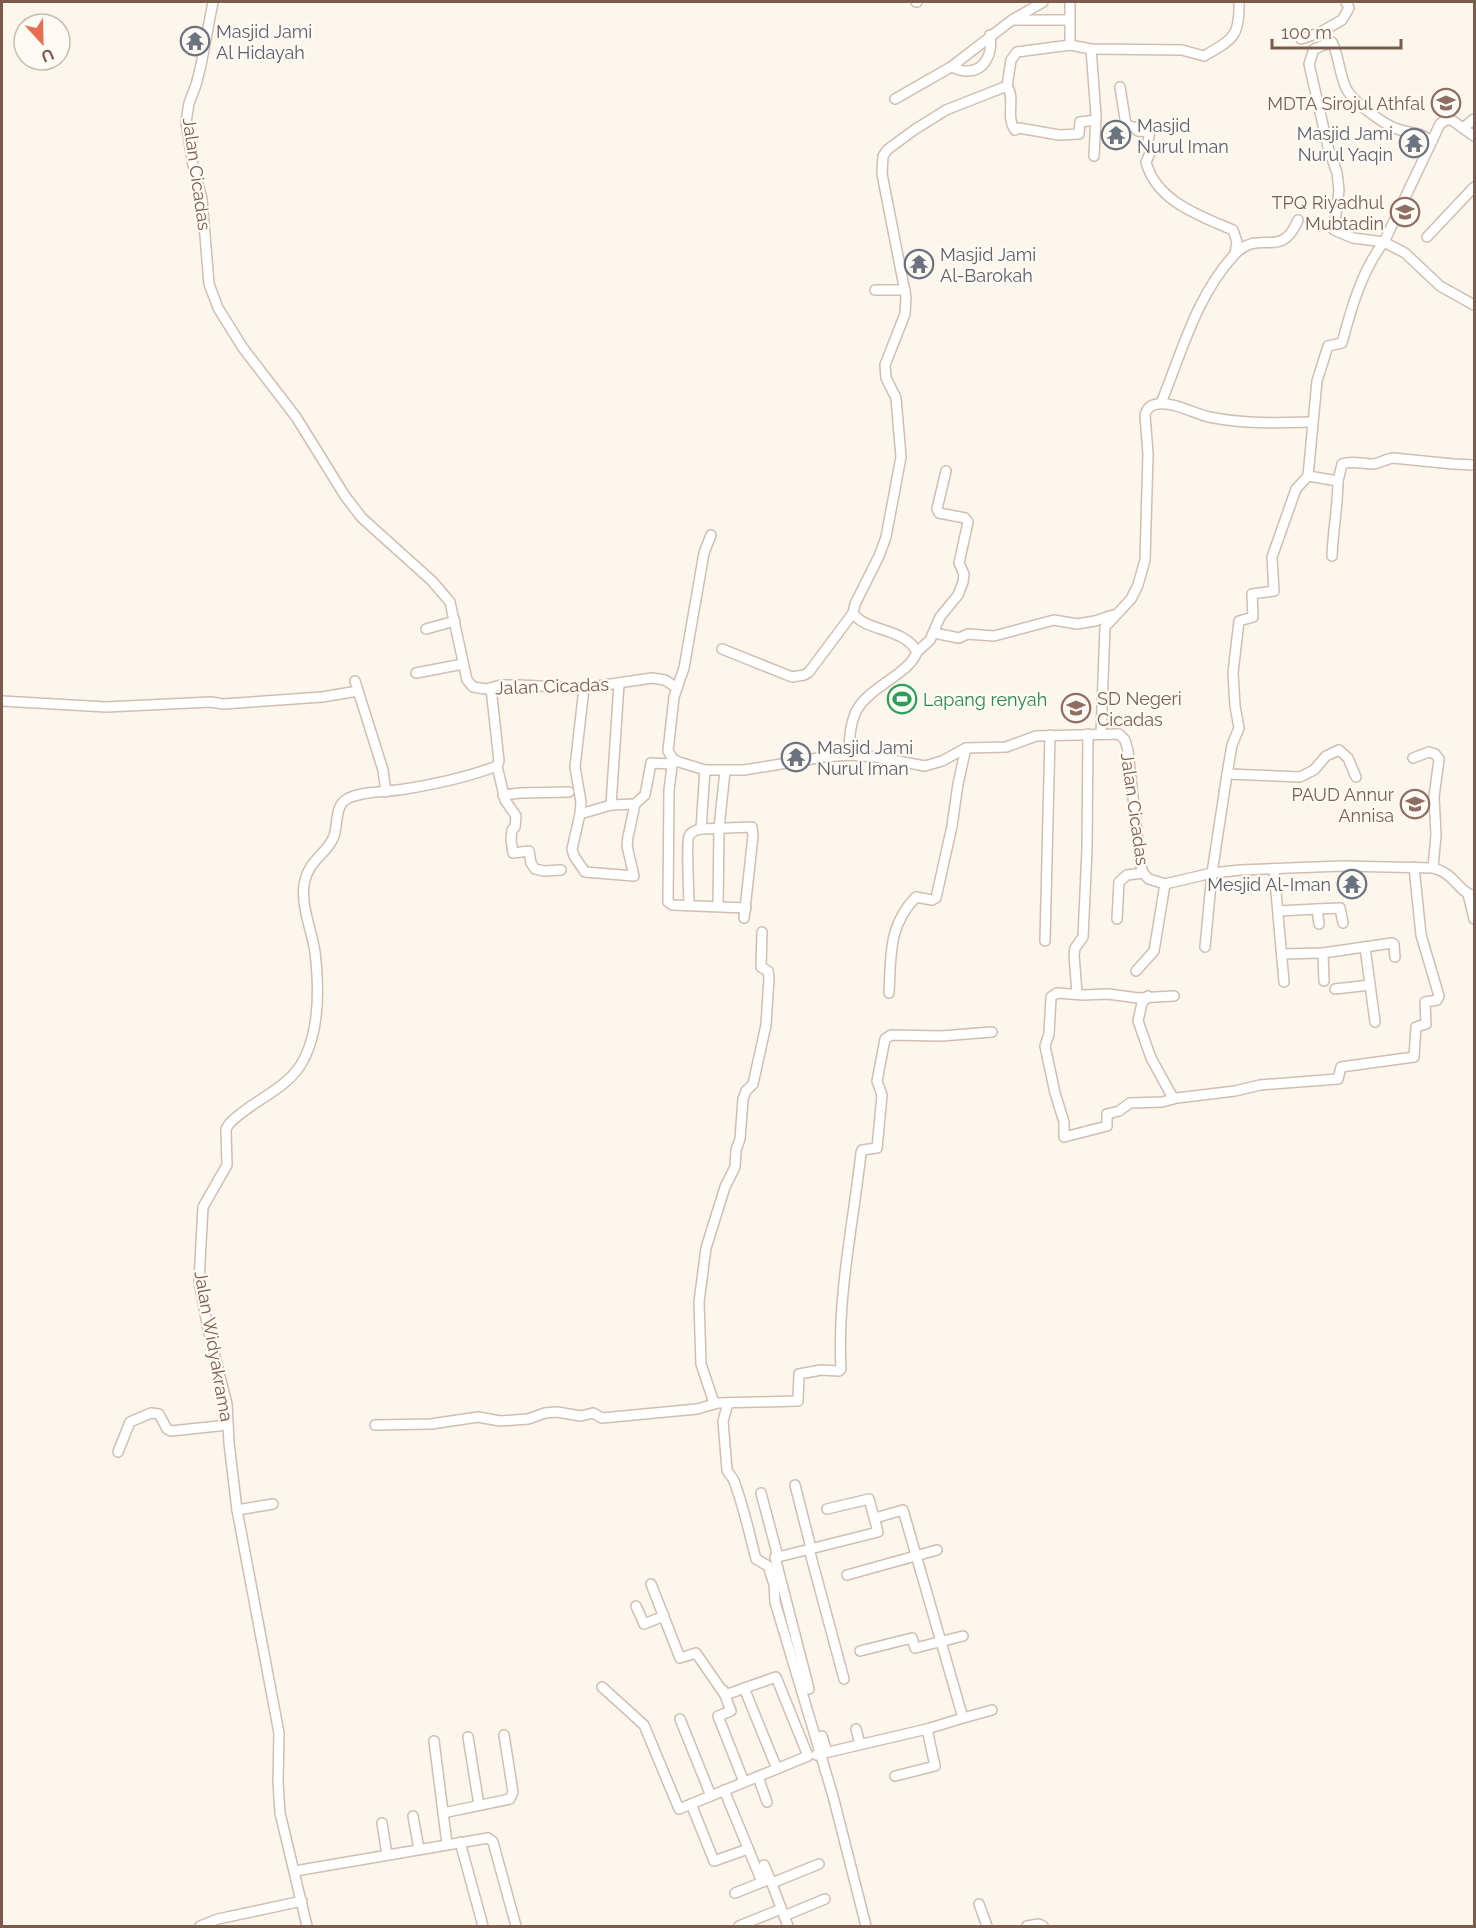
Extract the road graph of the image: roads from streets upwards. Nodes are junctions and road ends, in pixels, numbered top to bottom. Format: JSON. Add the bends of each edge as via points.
{"nodes":[{"id":1,"x":213,"y":2,"type":"edge"},
{"id":2,"x":1043,"y":2,"type":"edge"},
{"id":3,"x":1070,"y":2,"type":"edge"},
{"id":4,"x":1239,"y":2,"type":"edge"},
{"id":5,"x":1346,"y":2,"type":"edge"},
{"id":6,"x":1028,"y":6,"type":"edge"},
{"id":7,"x":1012,"y":20,"type":"junction"},
{"id":8,"x":1070,"y":20,"type":"junction"},
{"id":9,"x":990,"y":35,"type":"junction"},
{"id":10,"x":1301,"y":39,"type":"dead end"},
{"id":11,"x":1070,"y":45,"type":"junction"},
{"id":12,"x":1091,"y":49,"type":"junction"},
{"id":13,"x":951,"y":67,"type":"junction"},
{"id":14,"x":1007,"y":86,"type":"junction"},
{"id":15,"x":1120,"y":87,"type":"dead end"},
{"id":16,"x":895,"y":99,"type":"dead end"},
{"id":17,"x":1474,"y":119,"type":"edge"},
{"id":18,"x":1096,"y":120,"type":"junction"},
{"id":19,"x":1463,"y":128,"type":"junction"},
{"id":20,"x":1474,"y":136,"type":"edge"},
{"id":21,"x":1431,"y":142,"type":"junction"},
{"id":22,"x":1094,"y":156,"type":"dead end"},
{"id":23,"x":1474,"y":187,"type":"edge"},
{"id":24,"x":1298,"y":220,"type":"dead end"},
{"id":25,"x":1427,"y":237,"type":"dead end"},
{"id":26,"x":1384,"y":242,"type":"junction"},
{"id":27,"x":1235,"y":254,"type":"junction"},
{"id":28,"x":875,"y":290,"type":"dead end"},
{"id":29,"x":905,"y":290,"type":"junction"},
{"id":30,"x":1474,"y":305,"type":"edge"},
{"id":31,"x":1161,"y":403,"type":"junction"},
{"id":32,"x":1312,"y":422,"type":"junction"},
{"id":33,"x":1474,"y":465,"type":"edge"},
{"id":34,"x":946,"y":471,"type":"dead end"},
{"id":35,"x":1308,"y":476,"type":"junction"},
{"id":36,"x":1338,"y":481,"type":"junction"},
{"id":37,"x":711,"y":535,"type":"dead end"},
{"id":38,"x":1332,"y":556,"type":"dead end"},
{"id":39,"x":853,"y":613,"type":"junction"},
{"id":40,"x":1116,"y":615,"type":"junction"},
{"id":41,"x":455,"y":621,"type":"junction"},
{"id":42,"x":426,"y":629,"type":"dead end"},
{"id":43,"x":934,"y":633,"type":"junction"},
{"id":44,"x":722,"y":649,"type":"dead end"},
{"id":45,"x":917,"y":652,"type":"junction"},
{"id":46,"x":463,"y":664,"type":"junction"},
{"id":47,"x":417,"y":673,"type":"dead end"},
{"id":48,"x":355,"y":681,"type":"dead end"},
{"id":49,"x":619,"y":684,"type":"junction"},
{"id":50,"x":491,"y":688,"type":"junction"},
{"id":51,"x":584,"y":688,"type":"junction"},
{"id":52,"x":677,"y":688,"type":"junction"},
{"id":53,"x":358,"y":691,"type":"junction"},
{"id":54,"x":2,"y":701,"type":"edge"},
{"id":55,"x":1089,"y":734,"type":"junction"},
{"id":56,"x":1101,"y":734,"type":"junction"},
{"id":57,"x":1050,"y":735,"type":"junction"},
{"id":58,"x":966,"y":748,"type":"junction"},
{"id":59,"x":849,"y":755,"type":"junction"},
{"id":60,"x":1413,"y":758,"type":"dead end"},
{"id":61,"x":672,"y":762,"type":"junction"},
{"id":62,"x":497,"y":766,"type":"junction"},
{"id":63,"x":705,"y":770,"type":"junction"},
{"id":64,"x":725,"y":771,"type":"junction"},
{"id":65,"x":1227,"y":774,"type":"junction"},
{"id":66,"x":1356,"y":777,"type":"dead end"},
{"id":67,"x":386,"y":792,"type":"junction"},
{"id":68,"x":569,"y":792,"type":"dead end"},
{"id":69,"x":503,"y":795,"type":"junction"},
{"id":70,"x":635,"y":804,"type":"junction"},
{"id":71,"x":611,"y":805,"type":"junction"},
{"id":72,"x":580,"y":814,"type":"junction"},
{"id":73,"x":719,"y":828,"type":"junction"},
{"id":74,"x":701,"y":829,"type":"junction"},
{"id":75,"x":1414,"y":867,"type":"junction"},
{"id":76,"x":1433,"y":868,"type":"junction"},
{"id":77,"x":1274,"y":869,"type":"junction"},
{"id":78,"x":561,"y":870,"type":"dead end"},
{"id":79,"x":1143,"y":873,"type":"junction"},
{"id":80,"x":1212,"y":873,"type":"junction"},
{"id":81,"x":1166,"y":884,"type":"junction"},
{"id":82,"x":1471,"y":895,"type":"edge"},
{"id":83,"x":689,"y":905,"type":"junction"},
{"id":84,"x":718,"y":906,"type":"junction"},
{"id":85,"x":1317,"y":909,"type":"junction"},
{"id":86,"x":1278,"y":911,"type":"junction"},
{"id":87,"x":1118,"y":919,"type":"dead end"},
{"id":88,"x":1474,"y":919,"type":"edge"},
{"id":89,"x":1343,"y":923,"type":"dead end"},
{"id":90,"x":1319,"y":924,"type":"dead end"},
{"id":91,"x":762,"y":933,"type":"dead end"},
{"id":92,"x":1045,"y":941,"type":"dead end"},
{"id":93,"x":1205,"y":947,"type":"dead end"},
{"id":94,"x":1365,"y":947,"type":"junction"},
{"id":95,"x":1323,"y":953,"type":"junction"},
{"id":96,"x":1282,"y":954,"type":"junction"},
{"id":97,"x":1395,"y":957,"type":"dead end"},
{"id":98,"x":1136,"y":971,"type":"dead end"},
{"id":99,"x":1324,"y":981,"type":"dead end"},
{"id":100,"x":1284,"y":982,"type":"dead end"},
{"id":101,"x":1370,"y":985,"type":"junction"},
{"id":102,"x":1335,"y":989,"type":"dead end"},
{"id":103,"x":889,"y":993,"type":"dead end"},
{"id":104,"x":1077,"y":993,"type":"junction"},
{"id":105,"x":1148,"y":996,"type":"junction"},
{"id":106,"x":1174,"y":996,"type":"dead end"},
{"id":107,"x":1375,"y":1022,"type":"dead end"},
{"id":108,"x":992,"y":1032,"type":"dead end"},
{"id":109,"x":1173,"y":1098,"type":"junction"},
{"id":110,"x":728,"y":1403,"type":"junction"},
{"id":111,"x":714,"y":1404,"type":"junction"},
{"id":112,"x":228,"y":1425,"type":"junction"},
{"id":113,"x":375,"y":1425,"type":"dead end"},
{"id":114,"x":118,"y":1452,"type":"dead end"},
{"id":115,"x":795,"y":1485,"type":"dead end"},
{"id":116,"x":761,"y":1493,"type":"dead end"},
{"id":117,"x":273,"y":1504,"type":"dead end"},
{"id":118,"x":827,"y":1509,"type":"dead end"},
{"id":119,"x":237,"y":1510,"type":"junction"},
{"id":120,"x":875,"y":1518,"type":"junction"},
{"id":121,"x":810,"y":1549,"type":"junction"},
{"id":122,"x":937,"y":1550,"type":"dead end"},
{"id":123,"x":916,"y":1556,"type":"junction"},
{"id":124,"x":778,"y":1557,"type":"junction"},
{"id":125,"x":847,"y":1575,"type":"dead end"},
{"id":126,"x":651,"y":1584,"type":"dead end"},
{"id":127,"x":636,"y":1606,"type":"dead end"},
{"id":128,"x":664,"y":1616,"type":"junction"},
{"id":129,"x":963,"y":1636,"type":"dead end"},
{"id":130,"x":940,"y":1642,"type":"junction"},
{"id":131,"x":860,"y":1651,"type":"dead end"},
{"id":132,"x":844,"y":1679,"type":"dead end"},
{"id":133,"x":602,"y":1687,"type":"dead end"},
{"id":134,"x":744,"y":1688,"type":"junction"},
{"id":135,"x":810,"y":1689,"type":"dead end"},
{"id":136,"x":725,"y":1695,"type":"junction"},
{"id":137,"x":992,"y":1710,"type":"dead end"},
{"id":138,"x":963,"y":1718,"type":"junction"},
{"id":139,"x":680,"y":1719,"type":"dead end"},
{"id":140,"x":856,"y":1729,"type":"dead end"},
{"id":141,"x":927,"y":1729,"type":"junction"},
{"id":142,"x":504,"y":1735,"type":"dead end"},
{"id":143,"x":822,"y":1736,"type":"dead end"},
{"id":144,"x":468,"y":1737,"type":"dead end"},
{"id":145,"x":434,"y":1741,"type":"dead end"},
{"id":146,"x":861,"y":1744,"type":"junction"},
{"id":147,"x":818,"y":1754,"type":"junction"},
{"id":148,"x":777,"y":1769,"type":"junction"},
{"id":149,"x":895,"y":1776,"type":"dead end"},
{"id":150,"x":758,"y":1777,"type":"junction"},
{"id":151,"x":744,"y":1782,"type":"junction"},
{"id":152,"x":724,"y":1790,"type":"junction"},
{"id":153,"x":711,"y":1796,"type":"junction"},
{"id":154,"x":831,"y":1801,"type":"dead end"},
{"id":155,"x":767,"y":1802,"type":"dead end"},
{"id":156,"x":691,"y":1804,"type":"junction"},
{"id":157,"x":479,"y":1805,"type":"junction"},
{"id":158,"x":443,"y":1813,"type":"junction"},
{"id":159,"x":413,"y":1816,"type":"dead end"},
{"id":160,"x":382,"y":1823,"type":"dead end"},
{"id":161,"x":460,"y":1842,"type":"junction"},
{"id":162,"x":447,"y":1844,"type":"junction"},
{"id":163,"x":418,"y":1849,"type":"junction"},
{"id":164,"x":747,"y":1849,"type":"junction"},
{"id":165,"x":387,"y":1855,"type":"junction"},
{"id":166,"x":764,"y":1864,"type":"dead end"},
{"id":167,"x":819,"y":1864,"type":"dead end"},
{"id":168,"x":295,"y":1871,"type":"junction"},
{"id":169,"x":768,"y":1882,"type":"junction"},
{"id":170,"x":735,"y":1893,"type":"dead end"},
{"id":171,"x":825,"y":1899,"type":"dead end"},
{"id":172,"x":302,"y":1901,"type":"junction"},
{"id":173,"x":979,"y":1904,"type":"dead end"},
{"id":174,"x":783,"y":1913,"type":"junction"},
{"id":175,"x":200,"y":1926,"type":"edge"},
{"id":176,"x":307,"y":1926,"type":"edge"},
{"id":177,"x":483,"y":1926,"type":"edge"},
{"id":178,"x":516,"y":1926,"type":"edge"},
{"id":179,"x":739,"y":1926,"type":"edge"},
{"id":180,"x":788,"y":1926,"type":"edge"},
{"id":181,"x":866,"y":1926,"type":"edge"},
{"id":182,"x":987,"y":1926,"type":"edge"},
{"id":183,"x":1027,"y":1926,"type":"edge"},
{"id":184,"x":1043,"y":1926,"type":"edge"}],
"edges":[{"from":1,"to":41,"type":"street","name":"Jalan Cicadas","via":[[186,122],[202,199],[212,296],[243,348],[296,417],[356,511],[444,593]]},
{"from":2,"to":6,"type":"street"},
{"from":3,"to":8,"type":"street"},
{"from":4,"to":12,"type":"street","via":[[1235,35],[1204,56],[1182,50]]},
{"from":5,"to":10,"type":"street","via":[[1349,8],[1342,20]]},
{"from":6,"to":7,"type":"street"},
{"from":7,"to":8,"type":"street"},
{"from":7,"to":9,"type":"street"},
{"from":8,"to":11,"type":"street"},
{"from":9,"to":13,"type":"street"},
{"from":9,"to":13,"type":"street","via":[[991,52],[986,63],[966,71]]},
{"from":11,"to":12,"type":"street"},
{"from":11,"to":14,"type":"street","via":[[1017,52],[1011,60]]},
{"from":12,"to":18,"type":"street"},
{"from":13,"to":16,"type":"street"},
{"from":14,"to":18,"type":"street","via":[[1010,120],[1015,130],[1079,134],[1080,122]]},
{"from":14,"to":29,"type":"street","via":[[934,116],[883,156],[882,174]]},
{"from":15,"to":27,"type":"street","via":[[1126,125],[1150,132],[1146,162],[1151,174],[1184,209],[1233,230]]},
{"from":17,"to":19,"type":"street"},
{"from":18,"to":22,"type":"street"},
{"from":19,"to":20,"type":"street"},
{"from":19,"to":21,"type":"street","via":[[1443,120]]},
{"from":21,"to":26,"type":"street"},
{"from":21,"to":26,"type":"street","via":[[1425,135],[1390,125],[1350,94],[1332,42],[1314,49],[1309,64],[1339,190],[1333,228],[1353,238]]},
{"from":23,"to":25,"type":"street"},
{"from":24,"to":27,"type":"street","via":[[1292,234],[1283,241],[1259,242]]},
{"from":26,"to":30,"type":"street","via":[[1404,253],[1440,286]]},
{"from":26,"to":32,"type":"street","via":[[1373,256],[1342,343],[1328,346],[1317,381]]},
{"from":27,"to":31,"type":"street","via":[[1199,307]]},
{"from":28,"to":29,"type":"street"},
{"from":29,"to":39,"type":"street","via":[[905,314],[885,365],[886,378],[896,398],[902,457],[886,537]]},
{"from":31,"to":32,"type":"street","via":[[1245,423]]},
{"from":31,"to":40,"type":"street","via":[[1151,405],[1145,415],[1145,560],[1131,599]]},
{"from":32,"to":35,"type":"street"},
{"from":33,"to":36,"type":"street","via":[[1393,458],[1377,464],[1349,462],[1342,464]]},
{"from":34,"to":43,"type":"street","via":[[939,513],[965,518],[968,524],[959,563],[963,582]]},
{"from":35,"to":36,"type":"street"},
{"from":35,"to":65,"type":"street","via":[[1293,494],[1272,557],[1274,591],[1252,594],[1253,617],[1239,621],[1233,673],[1239,728]]},
{"from":36,"to":38,"type":"street"},
{"from":37,"to":52,"type":"street"},
{"from":39,"to":44,"type":"street","via":[[804,675],[792,677]]},
{"from":39,"to":45,"type":"street","via":[[910,642]]},
{"from":40,"to":43,"type":"street","via":[[1077,624],[1054,620],[994,636],[968,634],[959,638]]},
{"from":40,"to":56,"type":"street","via":[[1106,627]]},
{"from":41,"to":42,"type":"street"},
{"from":41,"to":46,"type":"street","name":"Jalan Cicadas"},
{"from":43,"to":45,"type":"street"},
{"from":45,"to":59,"type":"street","via":[[911,662],[867,695],[858,707],[849,734]]},
{"from":46,"to":47,"type":"street"},
{"from":46,"to":50,"type":"street","name":"Jalan Cicadas","via":[[469,684],[477,689]]},
{"from":48,"to":53,"type":"street"},
{"from":49,"to":51,"type":"street","name":"Jalan Cicadas"},
{"from":49,"to":52,"type":"street","name":"Jalan Cicadas","via":[[652,678]]},
{"from":49,"to":71,"type":"street"},
{"from":50,"to":51,"type":"street","name":"Jalan Cicadas"},
{"from":50,"to":62,"type":"street"},
{"from":51,"to":72,"type":"street","via":[[574,767]]},
{"from":52,"to":61,"type":"street","via":[[668,739]]},
{"from":53,"to":54,"type":"street","via":[[223,704],[106,707]]},
{"from":53,"to":67,"type":"street","via":[[384,770]]},
{"from":55,"to":56,"type":"street","name":"Jalan Cicadas"},
{"from":55,"to":57,"type":"street","name":"Jalan Cicadas"},
{"from":55,"to":104,"type":"street","via":[[1083,937],[1074,954]]},
{"from":56,"to":79,"type":"street","name":"Jalan Cicadas","via":[[1119,734],[1125,740]]},
{"from":57,"to":58,"type":"street","name":"Jalan Cicadas","via":[[1006,747]]},
{"from":57,"to":92,"type":"street"},
{"from":58,"to":59,"type":"street","name":"Jalan Cicadas","via":[[925,766]]},
{"from":58,"to":103,"type":"street","via":[[936,898],[915,898],[898,924],[889,953]]},
{"from":59,"to":64,"type":"street","name":"Jalan Cicadas"},
{"from":60,"to":76,"type":"street","via":[[1429,752],[1439,759]]},
{"from":61,"to":63,"type":"street","name":"Jalan Cicadas"},
{"from":61,"to":70,"type":"street","via":[[651,763],[645,795]]},
{"from":61,"to":83,"type":"street","via":[[668,898],[669,904]]},
{"from":62,"to":67,"type":"street","name":"Jalan Widyakrama"},
{"from":62,"to":69,"type":"street"},
{"from":63,"to":64,"type":"street","name":"Jalan Cicadas"},
{"from":63,"to":74,"type":"street"},
{"from":64,"to":73,"type":"street"},
{"from":65,"to":66,"type":"street","via":[[1300,777],[1339,750]]},
{"from":65,"to":80,"type":"street"},
{"from":67,"to":112,"type":"street","name":"Jalan Widyakrama","via":[[343,801],[332,841],[306,876],[306,913],[315,952],[315,1028],[304,1060],[291,1078],[229,1124],[227,1165],[203,1207],[199,1281],[227,1404]]},
{"from":68,"to":69,"type":"street"},
{"from":69,"to":78,"type":"street","via":[[516,816],[511,840],[513,853],[529,852],[535,868]]},
{"from":70,"to":71,"type":"street"},
{"from":70,"to":72,"type":"street","via":[[627,846],[633,877],[588,874],[581,868],[572,849]]},
{"from":71,"to":72,"type":"street"},
{"from":73,"to":74,"type":"street"},
{"from":73,"to":84,"type":"street"},
{"from":73,"to":84,"type":"street","via":[[753,829],[745,913]]},
{"from":74,"to":83,"type":"street","via":[[688,836]]},
{"from":75,"to":76,"type":"street","name":"Jalan Cicadas"},
{"from":75,"to":77,"type":"street","name":"Jalan Cicadas"},
{"from":75,"to":109,"type":"street","via":[[1421,935],[1439,996],[1425,1002],[1426,1024],[1416,1027],[1414,1057],[1341,1067],[1338,1079]]},
{"from":76,"to":82,"type":"street","name":"Jalan Cicadas","via":[[1447,873]]},
{"from":77,"to":80,"type":"street","name":"Jalan Cicadas"},
{"from":77,"to":86,"type":"street"},
{"from":79,"to":81,"type":"street","name":"Jalan Cicadas"},
{"from":79,"to":87,"type":"street","via":[[1127,875],[1119,882]]},
{"from":80,"to":81,"type":"street","name":"Jalan Cicadas"},
{"from":80,"to":93,"type":"street"},
{"from":81,"to":98,"type":"street","via":[[1154,951]]},
{"from":82,"to":88,"type":"street"},
{"from":83,"to":84,"type":"street"},
{"from":85,"to":86,"type":"street"},
{"from":85,"to":89,"type":"street","via":[[1340,908]]},
{"from":85,"to":90,"type":"street"},
{"from":86,"to":96,"type":"street"},
{"from":91,"to":111,"type":"street","via":[[761,967],[768,970],[769,978],[766,1025],[753,1084],[743,1099],[735,1167],[706,1248],[699,1302],[701,1364]]},
{"from":94,"to":95,"type":"street"},
{"from":94,"to":97,"type":"street","via":[[1394,943]]},
{"from":94,"to":101,"type":"street"},
{"from":95,"to":96,"type":"street"},
{"from":95,"to":99,"type":"street"},
{"from":96,"to":100,"type":"street"},
{"from":101,"to":102,"type":"street"},
{"from":101,"to":107,"type":"street"},
{"from":104,"to":105,"type":"street"},
{"from":104,"to":109,"type":"street","via":[[1057,993],[1051,997],[1046,1046],[1064,1137],[1107,1126],[1107,1114],[1130,1103]]},
{"from":105,"to":106,"type":"street"},
{"from":105,"to":109,"type":"street","via":[[1138,1021],[1151,1058]]},
{"from":108,"to":110,"type":"street","via":[[891,1035],[885,1040],[877,1081],[882,1095],[876,1148],[861,1153],[841,1313],[841,1370],[799,1374],[797,1401]]},
{"from":110,"to":111,"type":"street"},
{"from":110,"to":147,"type":"street","via":[[723,1421],[727,1470],[740,1497],[756,1559],[768,1566],[774,1584],[775,1602]]},
{"from":111,"to":113,"type":"street","via":[[602,1418],[591,1413],[580,1416],[557,1412],[528,1419],[500,1421],[478,1417],[431,1424]]},
{"from":112,"to":114,"type":"street","via":[[171,1431],[154,1412],[130,1422]]},
{"from":112,"to":119,"type":"street","name":"Jalan Widyakrama"},
{"from":115,"to":121,"type":"street"},
{"from":116,"to":124,"type":"street"},
{"from":117,"to":119,"type":"street"},
{"from":118,"to":120,"type":"street","via":[[869,1499]]},
{"from":119,"to":168,"type":"street","name":"Jalan Widyakrama","via":[[273,1694],[280,1750],[278,1797]]},
{"from":120,"to":121,"type":"street","via":[[878,1532]]},
{"from":120,"to":123,"type":"street","via":[[903,1510]]},
{"from":121,"to":124,"type":"street"},
{"from":121,"to":132,"type":"street"},
{"from":122,"to":123,"type":"street"},
{"from":123,"to":125,"type":"street"},
{"from":123,"to":130,"type":"street"},
{"from":124,"to":135,"type":"street"},
{"from":126,"to":128,"type":"street"},
{"from":127,"to":128,"type":"street","via":[[644,1624]]},
{"from":128,"to":136,"type":"street","via":[[680,1658],[696,1653],[704,1664],[710,1662]]},
{"from":129,"to":130,"type":"street"},
{"from":130,"to":131,"type":"street","via":[[915,1648],[912,1638]]},
{"from":130,"to":138,"type":"street"},
{"from":133,"to":156,"type":"street","via":[[644,1725],[679,1809]]},
{"from":134,"to":136,"type":"street"},
{"from":134,"to":147,"type":"street","via":[[776,1677]]},
{"from":134,"to":148,"type":"street"},
{"from":136,"to":151,"type":"street","via":[[731,1711],[718,1716]]},
{"from":137,"to":138,"type":"street"},
{"from":138,"to":141,"type":"street"},
{"from":139,"to":153,"type":"street"},
{"from":140,"to":146,"type":"street"},
{"from":141,"to":146,"type":"street"},
{"from":141,"to":149,"type":"street","via":[[935,1766]]},
{"from":142,"to":157,"type":"street","via":[[512,1796]]},
{"from":143,"to":147,"type":"street"},
{"from":144,"to":157,"type":"street"},
{"from":145,"to":158,"type":"street"},
{"from":146,"to":147,"type":"street"},
{"from":147,"to":148,"type":"street"},
{"from":147,"to":154,"type":"street"},
{"from":147,"to":181,"type":"street","via":[[844,1835]]},
{"from":148,"to":150,"type":"street"},
{"from":150,"to":151,"type":"street"},
{"from":150,"to":155,"type":"street"},
{"from":151,"to":152,"type":"street"},
{"from":152,"to":153,"type":"street"},
{"from":152,"to":164,"type":"street"},
{"from":153,"to":156,"type":"street"},
{"from":156,"to":164,"type":"street","via":[[714,1861]]},
{"from":157,"to":158,"type":"street"},
{"from":158,"to":162,"type":"street"},
{"from":159,"to":163,"type":"street"},
{"from":160,"to":165,"type":"street"},
{"from":161,"to":162,"type":"street"},
{"from":161,"to":177,"type":"street"},
{"from":161,"to":178,"type":"street","via":[[491,1839]]},
{"from":162,"to":163,"type":"street"},
{"from":163,"to":165,"type":"street"},
{"from":164,"to":169,"type":"street"},
{"from":165,"to":168,"type":"street"},
{"from":166,"to":169,"type":"street"},
{"from":167,"to":169,"type":"street"},
{"from":168,"to":172,"type":"street","name":"Jalan Widyakrama"},
{"from":169,"to":170,"type":"street"},
{"from":169,"to":174,"type":"street"},
{"from":171,"to":174,"type":"street"},
{"from":172,"to":175,"type":"street"},
{"from":172,"to":176,"type":"street","name":"Jalan Widyakrama"},
{"from":173,"to":182,"type":"street"},
{"from":174,"to":179,"type":"street"},
{"from":174,"to":180,"type":"street"},
{"from":183,"to":184,"type":"street"}]}
